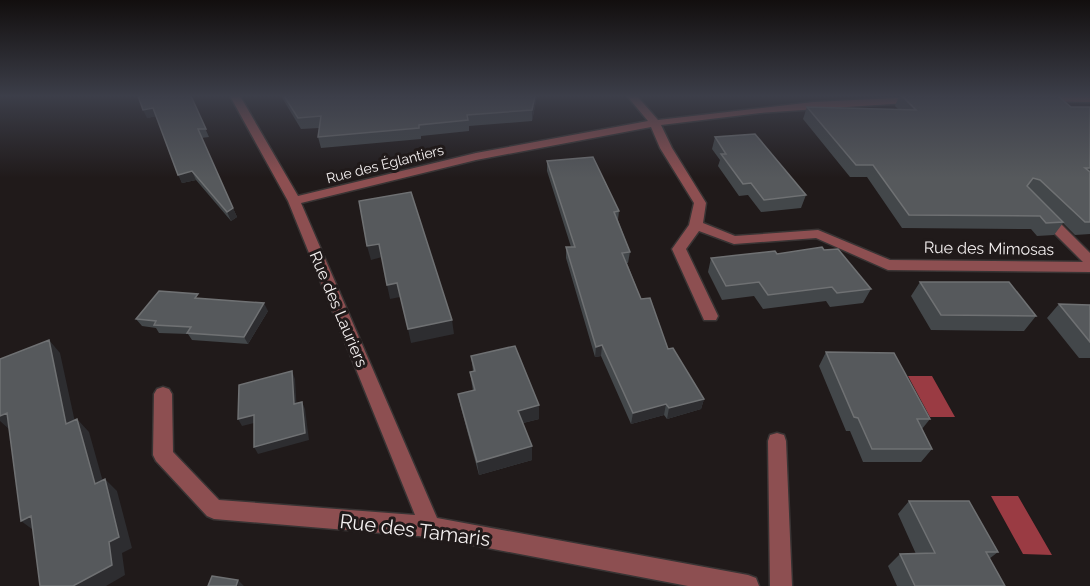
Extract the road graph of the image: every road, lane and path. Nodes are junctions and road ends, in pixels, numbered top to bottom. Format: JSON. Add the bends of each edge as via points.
{"nodes":[{"id":1,"x":250,"y":123,"type":"edge"},
{"id":2,"x":647,"y":123,"type":"edge"},
{"id":3,"x":655,"y":123,"type":"edge"},
{"id":4,"x":294,"y":201,"type":"junction"},
{"id":5,"x":1034,"y":205,"type":"edge"},
{"id":6,"x":696,"y":225,"type":"junction"},
{"id":7,"x":1090,"y":261,"type":"edge"},
{"id":8,"x":1090,"y":267,"type":"edge"},
{"id":9,"x":710,"y":316,"type":"dead end"},
{"id":10,"x":163,"y":394,"type":"dead end"},
{"id":11,"x":777,"y":441,"type":"dead end"},
{"id":12,"x":430,"y":527,"type":"junction"},
{"id":13,"x":748,"y":586,"type":"edge"},
{"id":14,"x":781,"y":586,"type":"edge"}],
"edges":[{"from":1,"to":4,"type":"street","name":"Rue des Lauriers"},
{"from":2,"to":4,"type":"street","name":"Rue des Églantiers","via":[[501,151]]},
{"from":3,"to":6,"type":"street","via":[[700,203]]},
{"from":4,"to":12,"type":"street","name":"Rue des Lauriers"},
{"from":5,"to":7,"type":"street"},
{"from":6,"to":8,"type":"street","name":"Rue des Mimosas","via":[[734,240],[818,234],[888,265]]},
{"from":6,"to":9,"type":"street","via":[[679,249]]},
{"from":10,"to":12,"type":"street","name":"Rue des Tamaris","via":[[164,455],[214,509]]},
{"from":11,"to":14,"type":"street"},
{"from":12,"to":13,"type":"street","name":"Rue des Tamaris"}]}
